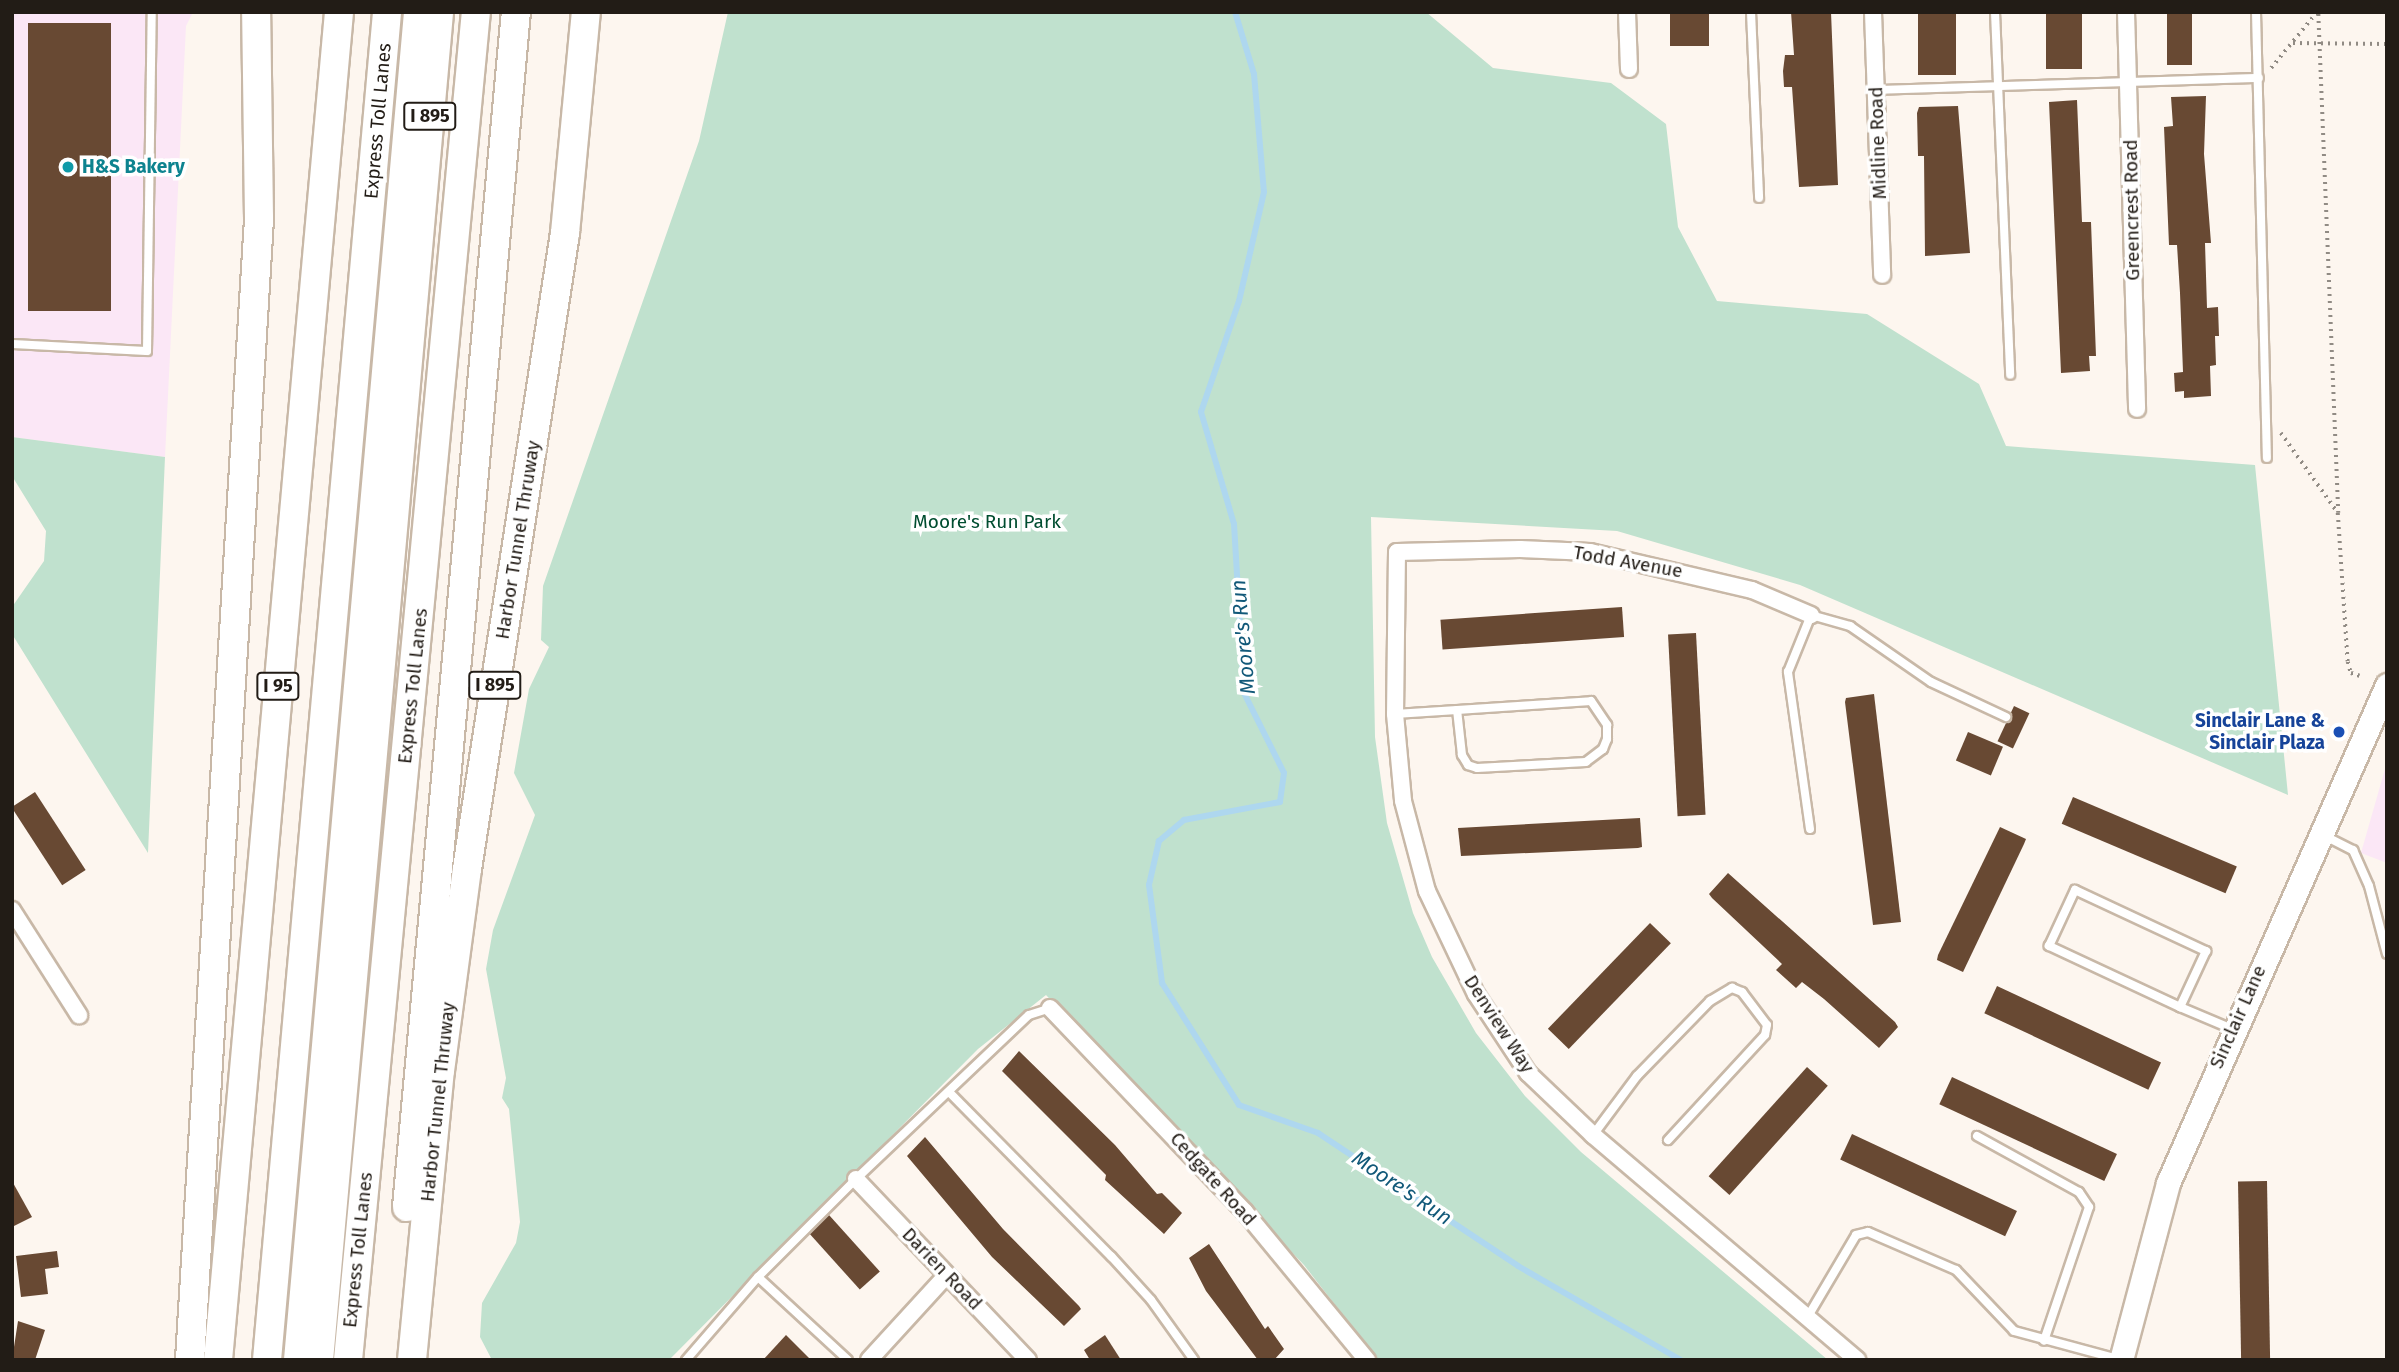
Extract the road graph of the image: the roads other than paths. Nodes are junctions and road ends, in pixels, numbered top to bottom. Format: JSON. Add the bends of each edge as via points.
{"nodes":[{"id":1,"x":152,"y":12,"type":"edge"},
{"id":2,"x":256,"y":12,"type":"edge"},
{"id":3,"x":339,"y":12,"type":"edge"},
{"id":4,"x":387,"y":12,"type":"edge"},
{"id":5,"x":418,"y":12,"type":"edge"},
{"id":6,"x":439,"y":12,"type":"edge"},
{"id":7,"x":476,"y":12,"type":"edge"},
{"id":8,"x":516,"y":12,"type":"edge"},
{"id":9,"x":586,"y":12,"type":"edge"},
{"id":10,"x":1627,"y":12,"type":"edge"},
{"id":11,"x":1751,"y":12,"type":"edge"},
{"id":12,"x":1873,"y":12,"type":"edge"},
{"id":13,"x":1996,"y":12,"type":"edge"},
{"id":14,"x":2126,"y":12,"type":"edge"},
{"id":15,"x":2256,"y":12,"type":"edge"},
{"id":16,"x":1629,"y":69,"type":"dead end"},
{"id":17,"x":2259,"y":78,"type":"junction"},
{"id":18,"x":2129,"y":82,"type":"junction"},
{"id":19,"x":1998,"y":87,"type":"junction"},
{"id":20,"x":1876,"y":90,"type":"junction"},
{"id":21,"x":1759,"y":198,"type":"dead end"},
{"id":22,"x":410,"y":220,"type":"junction"},
{"id":23,"x":1882,"y":275,"type":"dead end"},
{"id":24,"x":12,"y":344,"type":"edge"},
{"id":25,"x":2010,"y":375,"type":"dead end"},
{"id":26,"x":2137,"y":409,"type":"dead end"},
{"id":27,"x":2267,"y":458,"type":"dead end"},
{"id":28,"x":1397,"y":552,"type":"joint"},
{"id":29,"x":1811,"y":615,"type":"junction"},
{"id":30,"x":2387,"y":685,"type":"edge"},
{"id":31,"x":1457,"y":710,"type":"junction"},
{"id":32,"x":1395,"y":714,"type":"junction"},
{"id":33,"x":2006,"y":717,"type":"dead end"},
{"id":34,"x":1810,"y":829,"type":"dead end"},
{"id":35,"x":2320,"y":833,"type":"junction"},
{"id":36,"x":12,"y":910,"type":"edge"},
{"id":37,"x":2387,"y":954,"type":"edge"},
{"id":38,"x":2180,"y":1007,"type":"junction"},
{"id":39,"x":1049,"y":1008,"type":"joint"},
{"id":40,"x":79,"y":1014,"type":"dead end"},
{"id":41,"x":2232,"y":1029,"type":"junction"},
{"id":42,"x":949,"y":1092,"type":"junction"},
{"id":43,"x":1593,"y":1135,"type":"junction"},
{"id":44,"x":1977,"y":1136,"type":"dead end"},
{"id":45,"x":1668,"y":1140,"type":"dead end"},
{"id":46,"x":856,"y":1179,"type":"junction"},
{"id":47,"x":947,"y":1275,"type":"junction"},
{"id":48,"x":758,"y":1277,"type":"junction"},
{"id":49,"x":1807,"y":1318,"type":"junction"},
{"id":50,"x":2043,"y":1340,"type":"junction"},
{"id":51,"x":2121,"y":1359,"type":"edge"},
{"id":52,"x":190,"y":1360,"type":"edge"},
{"id":53,"x":218,"y":1360,"type":"edge"},
{"id":54,"x":267,"y":1360,"type":"edge"},
{"id":55,"x":298,"y":1360,"type":"edge"},
{"id":56,"x":319,"y":1360,"type":"edge"},
{"id":57,"x":348,"y":1360,"type":"edge"},
{"id":58,"x":392,"y":1360,"type":"edge"},
{"id":59,"x":412,"y":1360,"type":"edge"},
{"id":60,"x":686,"y":1360,"type":"edge"},
{"id":61,"x":848,"y":1360,"type":"edge"},
{"id":62,"x":869,"y":1360,"type":"edge"},
{"id":63,"x":1028,"y":1360,"type":"edge"},
{"id":64,"x":1194,"y":1360,"type":"edge"},
{"id":65,"x":1367,"y":1360,"type":"edge"},
{"id":66,"x":1857,"y":1360,"type":"edge"}],
"edges":[{"from":1,"to":24,"type":"lane","via":[[147,351]]},
{"from":2,"to":52,"type":"highway","via":[[259,218]]},
{"from":3,"to":53,"type":"highway","number":"I 95"},
{"from":4,"to":54,"type":"highway","name":"Express Toll Lanes"},
{"from":5,"to":22,"type":"highway","name":"Express Toll Lanes"},
{"from":6,"to":22,"type":"highway","name":"Express Toll Lanes","number":"I 895"},
{"from":7,"to":57,"type":"highway","name":"Express Toll Lanes"},
{"from":8,"to":58,"type":"highway"},
{"from":9,"to":59,"type":"highway","name":"Harbor Tunnel Thruway","number":"I 895","via":[[565,233],[440,1071]]},
{"from":10,"to":16,"type":"street"},
{"from":11,"to":21,"type":"lane"},
{"from":12,"to":20,"type":"street","name":"Midline Road"},
{"from":13,"to":19,"type":"lane"},
{"from":14,"to":18,"type":"street","name":"Greencrest Road"},
{"from":15,"to":17,"type":"lane"},
{"from":17,"to":18,"type":"lane"},
{"from":17,"to":27,"type":"lane"},
{"from":18,"to":19,"type":"lane"},
{"from":18,"to":26,"type":"street","name":"Greencrest Road"},
{"from":19,"to":20,"type":"lane"},
{"from":19,"to":25,"type":"lane"},
{"from":20,"to":23,"type":"street","name":"Midline Road"},
{"from":22,"to":55,"type":"highway","name":"Express Toll Lanes"},
{"from":22,"to":56,"type":"highway","name":"Express Toll Lanes"},
{"from":28,"to":29,"type":"street","name":"Todd Avenue","via":[[1590,552],[1752,590]]},
{"from":28,"to":32,"type":"street","name":"Denview Way"},
{"from":29,"to":33,"type":"lane","via":[[1850,626],[1921,676]]},
{"from":29,"to":34,"type":"lane","via":[[1788,671]]},
{"from":30,"to":35,"type":"street","name":"Sinclair Lane"},
{"from":31,"to":31,"type":"lane","via":[[1591,701],[1604,717],[1607,739],[1603,749],[1586,762],[1477,768],[1468,765],[1462,755]]},
{"from":31,"to":32,"type":"lane"},
{"from":32,"to":43,"type":"street","name":"Denview Way","via":[[1402,801],[1432,902],[1476,994],[1528,1073]]},
{"from":35,"to":37,"type":"lane","via":[[2353,850],[2369,886]]},
{"from":35,"to":41,"type":"street","name":"Sinclair Lane"},
{"from":36,"to":40,"type":"street"},
{"from":38,"to":38,"type":"lane","via":[[2206,951],[2075,890],[2049,946]]},
{"from":38,"to":41,"type":"lane"},
{"from":39,"to":42,"type":"lane","via":[[1029,1015]]},
{"from":39,"to":65,"type":"street","name":"Cedgate Road","via":[[1245,1212]]},
{"from":41,"to":51,"type":"street","name":"Sinclair Lane","via":[[2168,1184]]},
{"from":42,"to":46,"type":"lane"},
{"from":42,"to":64,"type":"lane","via":[[1111,1255]]},
{"from":43,"to":45,"type":"lane","via":[[1637,1076],[1710,1000],[1732,988],[1742,992],[1767,1026],[1765,1035]]},
{"from":43,"to":49,"type":"street","name":"Denview Way"},
{"from":44,"to":50,"type":"lane","via":[[2079,1192],[2089,1207]]},
{"from":46,"to":47,"type":"street","name":"Darien Road"},
{"from":46,"to":48,"type":"lane"},
{"from":47,"to":62,"type":"street"},
{"from":47,"to":63,"type":"street","name":"Darien Road"},
{"from":48,"to":60,"type":"lane"},
{"from":48,"to":61,"type":"lane"},
{"from":49,"to":50,"type":"lane","via":[[1856,1235],[1868,1232],[1956,1270],[2014,1331]]},
{"from":49,"to":66,"type":"street","name":"Denview Way"},
{"from":50,"to":51,"type":"lane"}]}
